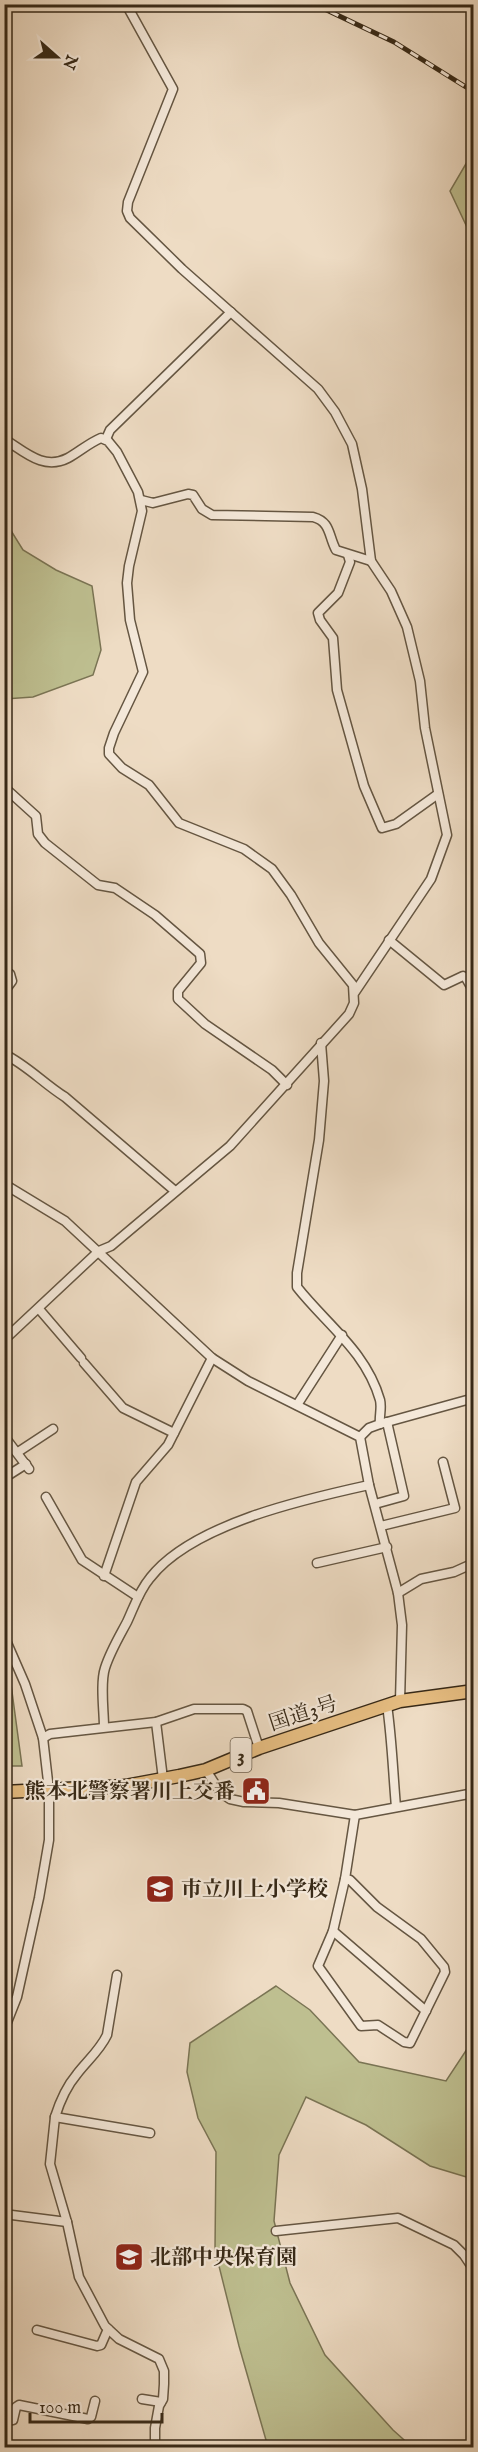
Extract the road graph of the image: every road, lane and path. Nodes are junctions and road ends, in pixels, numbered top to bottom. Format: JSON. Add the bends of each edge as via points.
{"nodes":[{"id":1,"x":126,"y":4,"type":"edge"},
{"id":2,"x":231,"y":312,"type":"junction"},
{"id":3,"x":4,"y":438,"type":"edge"},
{"id":4,"x":106,"y":439,"type":"junction"},
{"id":5,"x":141,"y":500,"type":"junction"},
{"id":6,"x":348,"y":555,"type":"junction"},
{"id":7,"x":370,"y":561,"type":"junction"},
{"id":8,"x":4,"y":787,"type":"edge"},
{"id":9,"x":438,"y":794,"type":"junction"},
{"id":10,"x":389,"y":940,"type":"junction"},
{"id":11,"x":4,"y":969,"type":"edge"},
{"id":12,"x":4,"y":992,"type":"edge"},
{"id":13,"x":354,"y":992,"type":"junction"},
{"id":14,"x":474,"y":992,"type":"edge"},
{"id":15,"x":321,"y":1043,"type":"junction"},
{"id":16,"x":4,"y":1054,"type":"edge"},
{"id":17,"x":287,"y":1085,"type":"junction"},
{"id":18,"x":4,"y":1184,"type":"edge"},
{"id":19,"x":175,"y":1191,"type":"junction"},
{"id":20,"x":99,"y":1251,"type":"junction"},
{"id":21,"x":39,"y":1309,"type":"junction"},
{"id":22,"x":342,"y":1335,"type":"junction"},
{"id":23,"x":4,"y":1340,"type":"edge"},
{"id":24,"x":212,"y":1358,"type":"junction"},
{"id":25,"x":474,"y":1398,"type":"edge"},
{"id":26,"x":297,"y":1405,"type":"junction"},
{"id":27,"x":384,"y":1423,"type":"junction"},
{"id":28,"x":53,"y":1430,"type":"dead end"},
{"id":29,"x":174,"y":1433,"type":"junction"},
{"id":30,"x":4,"y":1436,"type":"edge"},
{"id":31,"x":360,"y":1437,"type":"junction"},
{"id":32,"x":18,"y":1452,"type":"junction"},
{"id":33,"x":443,"y":1462,"type":"dead end"},
{"id":34,"x":4,"y":1478,"type":"edge"},
{"id":35,"x":369,"y":1485,"type":"junction"},
{"id":36,"x":46,"y":1497,"type":"dead end"},
{"id":37,"x":375,"y":1504,"type":"junction"},
{"id":38,"x":381,"y":1526,"type":"junction"},
{"id":39,"x":387,"y":1547,"type":"junction"},
{"id":40,"x":317,"y":1563,"type":"dead end"},
{"id":41,"x":474,"y":1563,"type":"edge"},
{"id":42,"x":104,"y":1576,"type":"junction"},
{"id":43,"x":398,"y":1593,"type":"junction"},
{"id":44,"x":138,"y":1597,"type":"junction"},
{"id":45,"x":4,"y":1636,"type":"edge"},
{"id":46,"x":474,"y":1691,"type":"edge"},
{"id":47,"x":400,"y":1701,"type":"junction"},
{"id":48,"x":387,"y":1706,"type":"junction"},
{"id":49,"x":156,"y":1722,"type":"junction"},
{"id":50,"x":104,"y":1727,"type":"junction"},
{"id":51,"x":43,"y":1738,"type":"junction"},
{"id":52,"x":259,"y":1748,"type":"junction"},
{"id":53,"x":206,"y":1770,"type":"junction"},
{"id":54,"x":163,"y":1779,"type":"junction"},
{"id":55,"x":49,"y":1790,"type":"junction"},
{"id":56,"x":4,"y":1792,"type":"edge"},
{"id":57,"x":474,"y":1793,"type":"edge"},
{"id":58,"x":396,"y":1807,"type":"junction"},
{"id":59,"x":355,"y":1815,"type":"junction"},
{"id":60,"x":345,"y":1879,"type":"junction"},
{"id":61,"x":333,"y":1931,"type":"junction"},
{"id":62,"x":117,"y":1975,"type":"dead end"},
{"id":63,"x":426,"y":2011,"type":"junction"},
{"id":64,"x":4,"y":2030,"type":"edge"},
{"id":65,"x":55,"y":2117,"type":"junction"},
{"id":66,"x":150,"y":2133,"type":"dead end"},
{"id":67,"x":4,"y":2214,"type":"edge"},
{"id":68,"x":67,"y":2222,"type":"junction"},
{"id":69,"x":276,"y":2230,"type":"dead end"},
{"id":70,"x":474,"y":2270,"type":"edge"},
{"id":71,"x":108,"y":2329,"type":"junction"},
{"id":72,"x":37,"y":2330,"type":"dead end"},
{"id":73,"x":142,"y":2399,"type":"dead end"},
{"id":74,"x":95,"y":2401,"type":"dead end"},
{"id":75,"x":161,"y":2402,"type":"junction"},
{"id":76,"x":4,"y":2421,"type":"edge"},
{"id":77,"x":124,"y":2446,"type":"edge"},
{"id":78,"x":134,"y":2448,"type":"edge"},
{"id":79,"x":155,"y":2448,"type":"edge"}],
"edges":[{"from":1,"to":2,"type":"street","via":[[173,89],[127,211],[182,269]]},
{"from":2,"to":4,"type":"street","via":[[110,430]]},
{"from":2,"to":7,"type":"street","via":[[318,389],[335,412],[352,444],[356,461]]},
{"from":3,"to":4,"type":"street","via":[[28,455],[48,462],[67,459],[98,439]]},
{"from":4,"to":5,"type":"street","via":[[117,452]]},
{"from":5,"to":6,"type":"street","via":[[153,503],[188,494],[194,495],[202,509],[212,515],[313,517],[327,525],[336,550]]},
{"from":5,"to":13,"type":"street","via":[[127,583],[130,620],[143,672],[114,733],[109,754],[149,785],[180,823],[244,849],[272,870],[319,944],[349,978]]},
{"from":6,"to":7,"type":"street"},
{"from":6,"to":9,"type":"street","via":[[350,562],[338,593],[318,613],[333,638],[338,690],[364,786],[382,828],[396,824]]},
{"from":7,"to":9,"type":"street","via":[[391,591],[407,627]]},
{"from":8,"to":17,"type":"street","via":[[36,816],[38,834],[45,843],[98,885],[115,888],[155,915],[200,954],[201,963],[178,992],[178,999]]},
{"from":9,"to":10,"type":"street","via":[[447,835],[444,849],[431,879]]},
{"from":10,"to":13,"type":"street"},
{"from":10,"to":14,"type":"street","via":[[444,985],[463,976]]},
{"from":11,"to":12,"type":"street","via":[[12,977]]},
{"from":13,"to":15,"type":"street","via":[[349,1014]]},
{"from":15,"to":17,"type":"street"},
{"from":15,"to":22,"type":"street","via":[[324,1081],[319,1140],[297,1287]]},
{"from":16,"to":19,"type":"street","via":[[65,1097]]},
{"from":17,"to":19,"type":"street","via":[[230,1146]]},
{"from":18,"to":20,"type":"street","via":[[65,1221]]},
{"from":19,"to":20,"type":"street","via":[[111,1246]]},
{"from":20,"to":21,"type":"street"},
{"from":20,"to":24,"type":"street"},
{"from":21,"to":23,"type":"street"},
{"from":21,"to":29,"type":"street","via":[[123,1408]]},
{"from":22,"to":26,"type":"street"},
{"from":22,"to":27,"type":"street","via":[[380,1401]]},
{"from":24,"to":26,"type":"street"},
{"from":24,"to":29,"type":"street"},
{"from":25,"to":27,"type":"street"},
{"from":26,"to":31,"type":"street"},
{"from":27,"to":31,"type":"street","via":[[369,1428]]},
{"from":27,"to":37,"type":"street","via":[[404,1496]]},
{"from":28,"to":32,"type":"street"},
{"from":29,"to":42,"type":"street","via":[[136,1482]]},
{"from":30,"to":32,"type":"street"},
{"from":31,"to":35,"type":"street"},
{"from":32,"to":34,"type":"street","via":[[27,1466]]},
{"from":33,"to":38,"type":"street","via":[[455,1508]]},
{"from":35,"to":37,"type":"street"},
{"from":35,"to":44,"type":"street","via":[[296,1501],[197,1539],[150,1577]]},
{"from":36,"to":42,"type":"street","via":[[82,1560]]},
{"from":37,"to":38,"type":"street"},
{"from":38,"to":39,"type":"street"},
{"from":39,"to":40,"type":"street"},
{"from":39,"to":43,"type":"street"},
{"from":41,"to":43,"type":"street","via":[[421,1579]]},
{"from":42,"to":44,"type":"street"},
{"from":43,"to":47,"type":"street","via":[[402,1625]]},
{"from":44,"to":50,"type":"street","via":[[104,1670]]},
{"from":45,"to":51,"type":"street","via":[[26,1684]]},
{"from":46,"to":47,"type":"highway","name":"国道3号","number":"3"},
{"from":47,"to":48,"type":"highway","name":"国道3号","number":"3"},
{"from":48,"to":52,"type":"highway","name":"国道3号","number":"3"},
{"from":48,"to":58,"type":"street"},
{"from":49,"to":50,"type":"street"},
{"from":49,"to":52,"type":"street","via":[[194,1709],[243,1709]]},
{"from":49,"to":54,"type":"street"},
{"from":50,"to":51,"type":"street"},
{"from":51,"to":55,"type":"street"},
{"from":52,"to":53,"type":"highway","name":"国道3号","number":"3"},
{"from":53,"to":54,"type":"highway","name":"国道3号","number":"3"},
{"from":53,"to":59,"type":"street","via":[[219,1792],[230,1800]]},
{"from":54,"to":55,"type":"highway","name":"国道3号","number":"3","via":[[124,1786]]},
{"from":55,"to":56,"type":"highway","name":"国道3号","number":"3"},
{"from":55,"to":64,"type":"street","via":[[49,1840],[39,1898],[18,1997]]},
{"from":57,"to":58,"type":"street"},
{"from":58,"to":59,"type":"street"},
{"from":59,"to":60,"type":"street"},
{"from":60,"to":61,"type":"street"},
{"from":60,"to":63,"type":"street","via":[[421,1939],[444,1967],[446,1972]]},
{"from":61,"to":63,"type":"street"},
{"from":61,"to":63,"type":"street","via":[[318,1966],[361,2026],[378,2025],[410,2043]]},
{"from":62,"to":65,"type":"street","via":[[107,2035],[61,2098]]},
{"from":65,"to":66,"type":"street"},
{"from":65,"to":68,"type":"street","via":[[50,2164]]},
{"from":67,"to":68,"type":"street"},
{"from":68,"to":71,"type":"street","via":[[79,2277]]},
{"from":69,"to":70,"type":"street","via":[[398,2218],[454,2245]]},
{"from":71,"to":72,"type":"street","via":[[97,2346]]},
{"from":71,"to":75,"type":"street","via":[[119,2339],[159,2359],[164,2371]]},
{"from":73,"to":75,"type":"street"},
{"from":74,"to":76,"type":"street","via":[[88,2419],[19,2405],[13,2420]]},
{"from":75,"to":79,"type":"street"},
{"from":77,"to":78,"type":"street"}]}
